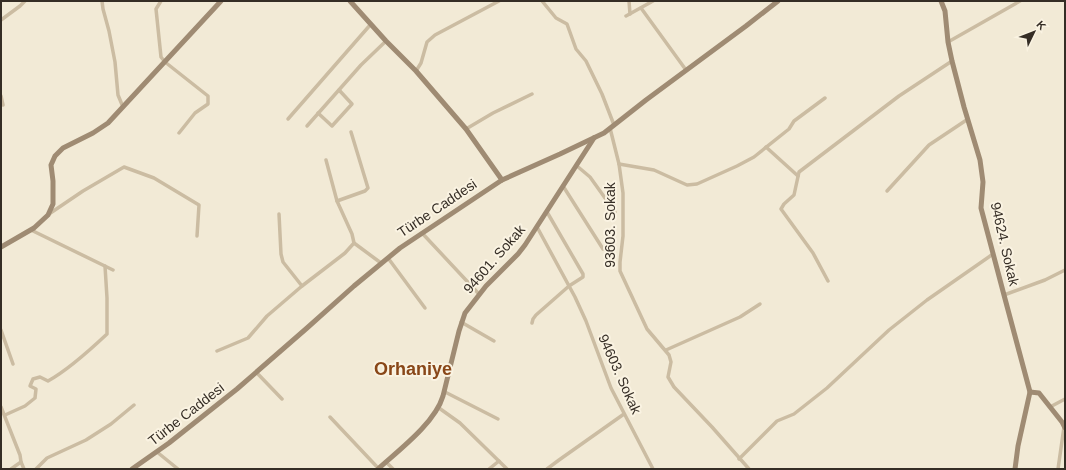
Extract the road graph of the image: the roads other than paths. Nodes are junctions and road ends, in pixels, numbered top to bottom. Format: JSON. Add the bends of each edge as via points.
{"nodes":[{"id":1,"x":25,"y":1,"type":"edge"},
{"id":2,"x":102,"y":1,"type":"edge"},
{"id":3,"x":161,"y":1,"type":"edge"},
{"id":4,"x":221,"y":1,"type":"edge"},
{"id":5,"x":350,"y":1,"type":"edge"},
{"id":6,"x":499,"y":1,"type":"edge"},
{"id":7,"x":542,"y":1,"type":"edge"},
{"id":8,"x":629,"y":1,"type":"edge"},
{"id":9,"x":653,"y":1,"type":"edge"},
{"id":10,"x":778,"y":1,"type":"edge"},
{"id":11,"x":941,"y":1,"type":"edge"},
{"id":12,"x":1020,"y":1,"type":"edge"},
{"id":13,"x":641,"y":8,"type":"junction"},
{"id":14,"x":1,"y":20,"type":"edge"},
{"id":15,"x":371,"y":24,"type":"junction"},
{"id":16,"x":386,"y":41,"type":"junction"},
{"id":17,"x":948,"y":42,"type":"junction"},
{"id":18,"x":952,"y":61,"type":"junction"},
{"id":19,"x":165,"y":62,"type":"junction"},
{"id":20,"x":686,"y":70,"type":"junction"},
{"id":21,"x":416,"y":72,"type":"junction"},
{"id":22,"x":339,"y":90,"type":"junction"},
{"id":23,"x":532,"y":94,"type":"dead end"},
{"id":24,"x":1,"y":96,"type":"edge"},
{"id":25,"x":825,"y":98,"type":"dead end"},
{"id":26,"x":3,"y":105,"type":"dead end"},
{"id":27,"x":123,"y":107,"type":"junction"},
{"id":28,"x":318,"y":113,"type":"junction"},
{"id":29,"x":288,"y":119,"type":"dead end"},
{"id":30,"x":968,"y":119,"type":"junction"},
{"id":31,"x":307,"y":126,"type":"dead end"},
{"id":32,"x":612,"y":127,"type":"junction"},
{"id":33,"x":466,"y":129,"type":"junction"},
{"id":34,"x":351,"y":132,"type":"dead end"},
{"id":35,"x":179,"y":133,"type":"dead end"},
{"id":36,"x":595,"y":137,"type":"junction"},
{"id":37,"x":766,"y":148,"type":"junction"},
{"id":38,"x":326,"y":160,"type":"dead end"},
{"id":39,"x":619,"y":164,"type":"junction"},
{"id":40,"x":577,"y":166,"type":"junction"},
{"id":41,"x":798,"y":176,"type":"junction"},
{"id":42,"x":502,"y":180,"type":"junction"},
{"id":43,"x":563,"y":186,"type":"junction"},
{"id":44,"x":887,"y":190,"type":"dead end"},
{"id":45,"x":337,"y":201,"type":"junction"},
{"id":46,"x":547,"y":212,"type":"junction"},
{"id":47,"x":615,"y":212,"type":"dead end"},
{"id":48,"x":279,"y":214,"type":"dead end"},
{"id":49,"x":48,"y":215,"type":"junction"},
{"id":50,"x":537,"y":227,"type":"junction"},
{"id":51,"x":31,"y":230,"type":"junction"},
{"id":52,"x":422,"y":233,"type":"junction"},
{"id":53,"x":197,"y":236,"type":"dead end"},
{"id":54,"x":354,"y":243,"type":"junction"},
{"id":55,"x":1,"y":247,"type":"edge"},
{"id":56,"x":603,"y":249,"type":"dead end"},
{"id":57,"x":993,"y":254,"type":"junction"},
{"id":58,"x":388,"y":258,"type":"junction"},
{"id":59,"x":381,"y":263,"type":"junction"},
{"id":60,"x":105,"y":266,"type":"junction"},
{"id":61,"x":113,"y":270,"type":"dead end"},
{"id":62,"x":1065,"y":270,"type":"edge"},
{"id":63,"x":828,"y":281,"type":"dead end"},
{"id":64,"x":302,"y":286,"type":"junction"},
{"id":65,"x":569,"y":286,"type":"junction"},
{"id":66,"x":479,"y":294,"type":"junction"},
{"id":67,"x":1004,"y":295,"type":"junction"},
{"id":68,"x":760,"y":304,"type":"dead end"},
{"id":69,"x":425,"y":308,"type":"dead end"},
{"id":70,"x":461,"y":322,"type":"junction"},
{"id":71,"x":532,"y":323,"type":"dead end"},
{"id":72,"x":1,"y":330,"type":"edge"},
{"id":73,"x":494,"y":341,"type":"dead end"},
{"id":74,"x":666,"y":350,"type":"junction"},
{"id":75,"x":217,"y":351,"type":"dead end"},
{"id":76,"x":13,"y":364,"type":"dead end"},
{"id":77,"x":256,"y":372,"type":"junction"},
{"id":78,"x":444,"y":392,"type":"junction"},
{"id":79,"x":1030,"y":392,"type":"junction"},
{"id":80,"x":282,"y":399,"type":"dead end"},
{"id":81,"x":1065,"y":399,"type":"edge"},
{"id":82,"x":134,"y":405,"type":"dead end"},
{"id":83,"x":1,"y":406,"type":"edge"},
{"id":84,"x":1050,"y":407,"type":"junction"},
{"id":85,"x":439,"y":408,"type":"junction"},
{"id":86,"x":624,"y":414,"type":"junction"},
{"id":87,"x":5,"y":415,"type":"junction"},
{"id":88,"x":330,"y":417,"type":"dead end"},
{"id":89,"x":498,"y":419,"type":"dead end"},
{"id":90,"x":1065,"y":428,"type":"edge"},
{"id":91,"x":158,"y":452,"type":"junction"},
{"id":92,"x":739,"y":459,"type":"junction"},
{"id":93,"x":499,"y":461,"type":"junction"},
{"id":94,"x":21,"y":462,"type":"junction"},
{"id":95,"x":386,"y":462,"type":"junction"},
{"id":96,"x":11,"y":469,"type":"edge"},
{"id":97,"x":24,"y":469,"type":"edge"},
{"id":98,"x":36,"y":469,"type":"edge"},
{"id":99,"x":132,"y":469,"type":"edge"},
{"id":100,"x":178,"y":469,"type":"edge"},
{"id":101,"x":379,"y":469,"type":"edge"},
{"id":102,"x":393,"y":469,"type":"edge"},
{"id":103,"x":489,"y":469,"type":"edge"},
{"id":104,"x":508,"y":469,"type":"edge"},
{"id":105,"x":547,"y":469,"type":"edge"},
{"id":106,"x":654,"y":469,"type":"edge"},
{"id":107,"x":749,"y":469,"type":"edge"},
{"id":108,"x":1015,"y":469,"type":"edge"},
{"id":109,"x":1058,"y":469,"type":"edge"}],
"edges":[{"from":1,"to":14,"type":"street"},
{"from":2,"to":27,"type":"street","via":[[115,62],[118,95]]},
{"from":3,"to":19,"type":"street","via":[[156,9],[160,57]]},
{"from":4,"to":19,"type":"street"},
{"from":5,"to":15,"type":"street"},
{"from":6,"to":21,"type":"street","via":[[435,35],[428,42]]},
{"from":7,"to":32,"type":"street","name":"93603. Sokak","via":[[556,18],[567,24],[576,50],[586,61],[602,94]]},
{"from":8,"to":13,"type":"street","via":[[628,15]]},
{"from":9,"to":13,"type":"street"},
{"from":10,"to":20,"type":"street","name":"Türbe Caddesi"},
{"from":11,"to":17,"type":"street","name":"94624. Sokak","via":[[945,11]]},
{"from":12,"to":17,"type":"street"},
{"from":13,"to":20,"type":"street"},
{"from":15,"to":16,"type":"street"},
{"from":15,"to":29,"type":"street"},
{"from":16,"to":21,"type":"street"},
{"from":16,"to":22,"type":"street","via":[[360,65]]},
{"from":17,"to":18,"type":"street","name":"94624. Sokak"},
{"from":18,"to":30,"type":"street","name":"94624. Sokak"},
{"from":18,"to":41,"type":"street","via":[[899,96],[799,172]]},
{"from":19,"to":27,"type":"street"},
{"from":19,"to":35,"type":"street","via":[[208,96],[208,104],[195,113]]},
{"from":20,"to":32,"type":"street","name":"Türbe Caddesi"},
{"from":21,"to":33,"type":"street"},
{"from":22,"to":28,"type":"street"},
{"from":22,"to":28,"type":"street","via":[[352,104],[332,126]]},
{"from":23,"to":33,"type":"street"},
{"from":24,"to":26,"type":"street"},
{"from":25,"to":37,"type":"street","via":[[794,121]]},
{"from":27,"to":49,"type":"street","via":[[108,123],[63,148],[55,156],[51,165],[53,204]]},
{"from":28,"to":31,"type":"street"},
{"from":30,"to":44,"type":"street","via":[[929,145]]},
{"from":30,"to":57,"type":"street","name":"94624. Sokak","via":[[980,160],[983,182],[981,208]]},
{"from":32,"to":36,"type":"street","name":"Türbe Caddesi"},
{"from":32,"to":39,"type":"street","name":"93603. Sokak"},
{"from":33,"to":42,"type":"street"},
{"from":34,"to":45,"type":"street","via":[[368,188]]},
{"from":36,"to":40,"type":"street","name":"94601. Sokak"},
{"from":36,"to":42,"type":"street","name":"Türbe Caddesi"},
{"from":37,"to":39,"type":"street","via":[[754,157],[697,184],[687,185],[654,170]]},
{"from":37,"to":41,"type":"street"},
{"from":38,"to":45,"type":"street"},
{"from":39,"to":74,"type":"street","name":"93603. Sokak","via":[[623,201],[620,271],[648,329]]},
{"from":40,"to":43,"type":"street","name":"94601. Sokak"},
{"from":40,"to":47,"type":"street","via":[[590,177]]},
{"from":41,"to":63,"type":"street","via":[[794,196],[781,209],[813,253]]},
{"from":42,"to":52,"type":"street","name":"Türbe Caddesi"},
{"from":43,"to":46,"type":"street","name":"94601. Sokak"},
{"from":43,"to":56,"type":"street"},
{"from":45,"to":54,"type":"street"},
{"from":46,"to":50,"type":"street","name":"94601. Sokak"},
{"from":46,"to":65,"type":"street","via":[[584,276]]},
{"from":48,"to":64,"type":"street","via":[[283,262]]},
{"from":49,"to":51,"type":"street"},
{"from":49,"to":53,"type":"street","via":[[82,191],[124,167],[154,178],[199,205]]},
{"from":50,"to":65,"type":"street","name":"94603. Sokak"},
{"from":50,"to":66,"type":"street","name":"94601. Sokak","via":[[522,250]]},
{"from":51,"to":55,"type":"street"},
{"from":51,"to":60,"type":"street"},
{"from":52,"to":58,"type":"street","name":"Türbe Caddesi"},
{"from":52,"to":66,"type":"street"},
{"from":54,"to":59,"type":"street"},
{"from":54,"to":64,"type":"street"},
{"from":57,"to":67,"type":"street","name":"94624. Sokak"},
{"from":57,"to":92,"type":"street","via":[[921,304],[827,388],[794,414],[777,421]]},
{"from":58,"to":59,"type":"street","name":"Türbe Caddesi"},
{"from":58,"to":69,"type":"street"},
{"from":59,"to":77,"type":"street","name":"Türbe Caddesi"},
{"from":60,"to":61,"type":"street"},
{"from":60,"to":87,"type":"street","via":[[107,334],[58,376],[48,381],[40,377],[33,379],[30,386],[36,389],[35,398],[25,406]]},
{"from":62,"to":67,"type":"street","via":[[1046,280]]},
{"from":64,"to":75,"type":"street","via":[[267,316],[248,338]]},
{"from":65,"to":71,"type":"street","via":[[534,317]]},
{"from":65,"to":86,"type":"street","name":"94603. Sokak"},
{"from":66,"to":70,"type":"street","name":"94601. Sokak"},
{"from":67,"to":79,"type":"street","name":"94624. Sokak"},
{"from":68,"to":74,"type":"street","via":[[740,317]]},
{"from":70,"to":73,"type":"street"},
{"from":70,"to":78,"type":"street","name":"94601. Sokak"},
{"from":72,"to":76,"type":"street"},
{"from":74,"to":92,"type":"street","via":[[671,358],[668,377],[674,387]]},
{"from":77,"to":80,"type":"street"},
{"from":77,"to":91,"type":"street","name":"Türbe Caddesi"},
{"from":78,"to":85,"type":"street","name":"94601. Sokak"},
{"from":78,"to":89,"type":"street"},
{"from":79,"to":84,"type":"street","via":[[1039,393]]},
{"from":79,"to":108,"type":"street","name":"94624. Sokak"},
{"from":81,"to":84,"type":"street"},
{"from":82,"to":98,"type":"street","via":[[111,424],[86,440],[47,458]]},
{"from":83,"to":87,"type":"street"},
{"from":84,"to":90,"type":"street"},
{"from":85,"to":93,"type":"street","via":[[460,423]]},
{"from":85,"to":95,"type":"street","name":"94601. Sokak"},
{"from":86,"to":105,"type":"street"},
{"from":86,"to":106,"type":"street","name":"94603. Sokak"},
{"from":87,"to":94,"type":"street"},
{"from":88,"to":101,"type":"street","name":"94601. Sokak"},
{"from":90,"to":109,"type":"street"},
{"from":91,"to":99,"type":"street","name":"Türbe Caddesi"},
{"from":91,"to":100,"type":"street"},
{"from":92,"to":107,"type":"street"},
{"from":93,"to":103,"type":"street"},
{"from":93,"to":104,"type":"street"},
{"from":94,"to":96,"type":"street"},
{"from":94,"to":97,"type":"street"},
{"from":95,"to":101,"type":"street","name":"94601. Sokak"},
{"from":95,"to":102,"type":"street"}]}
